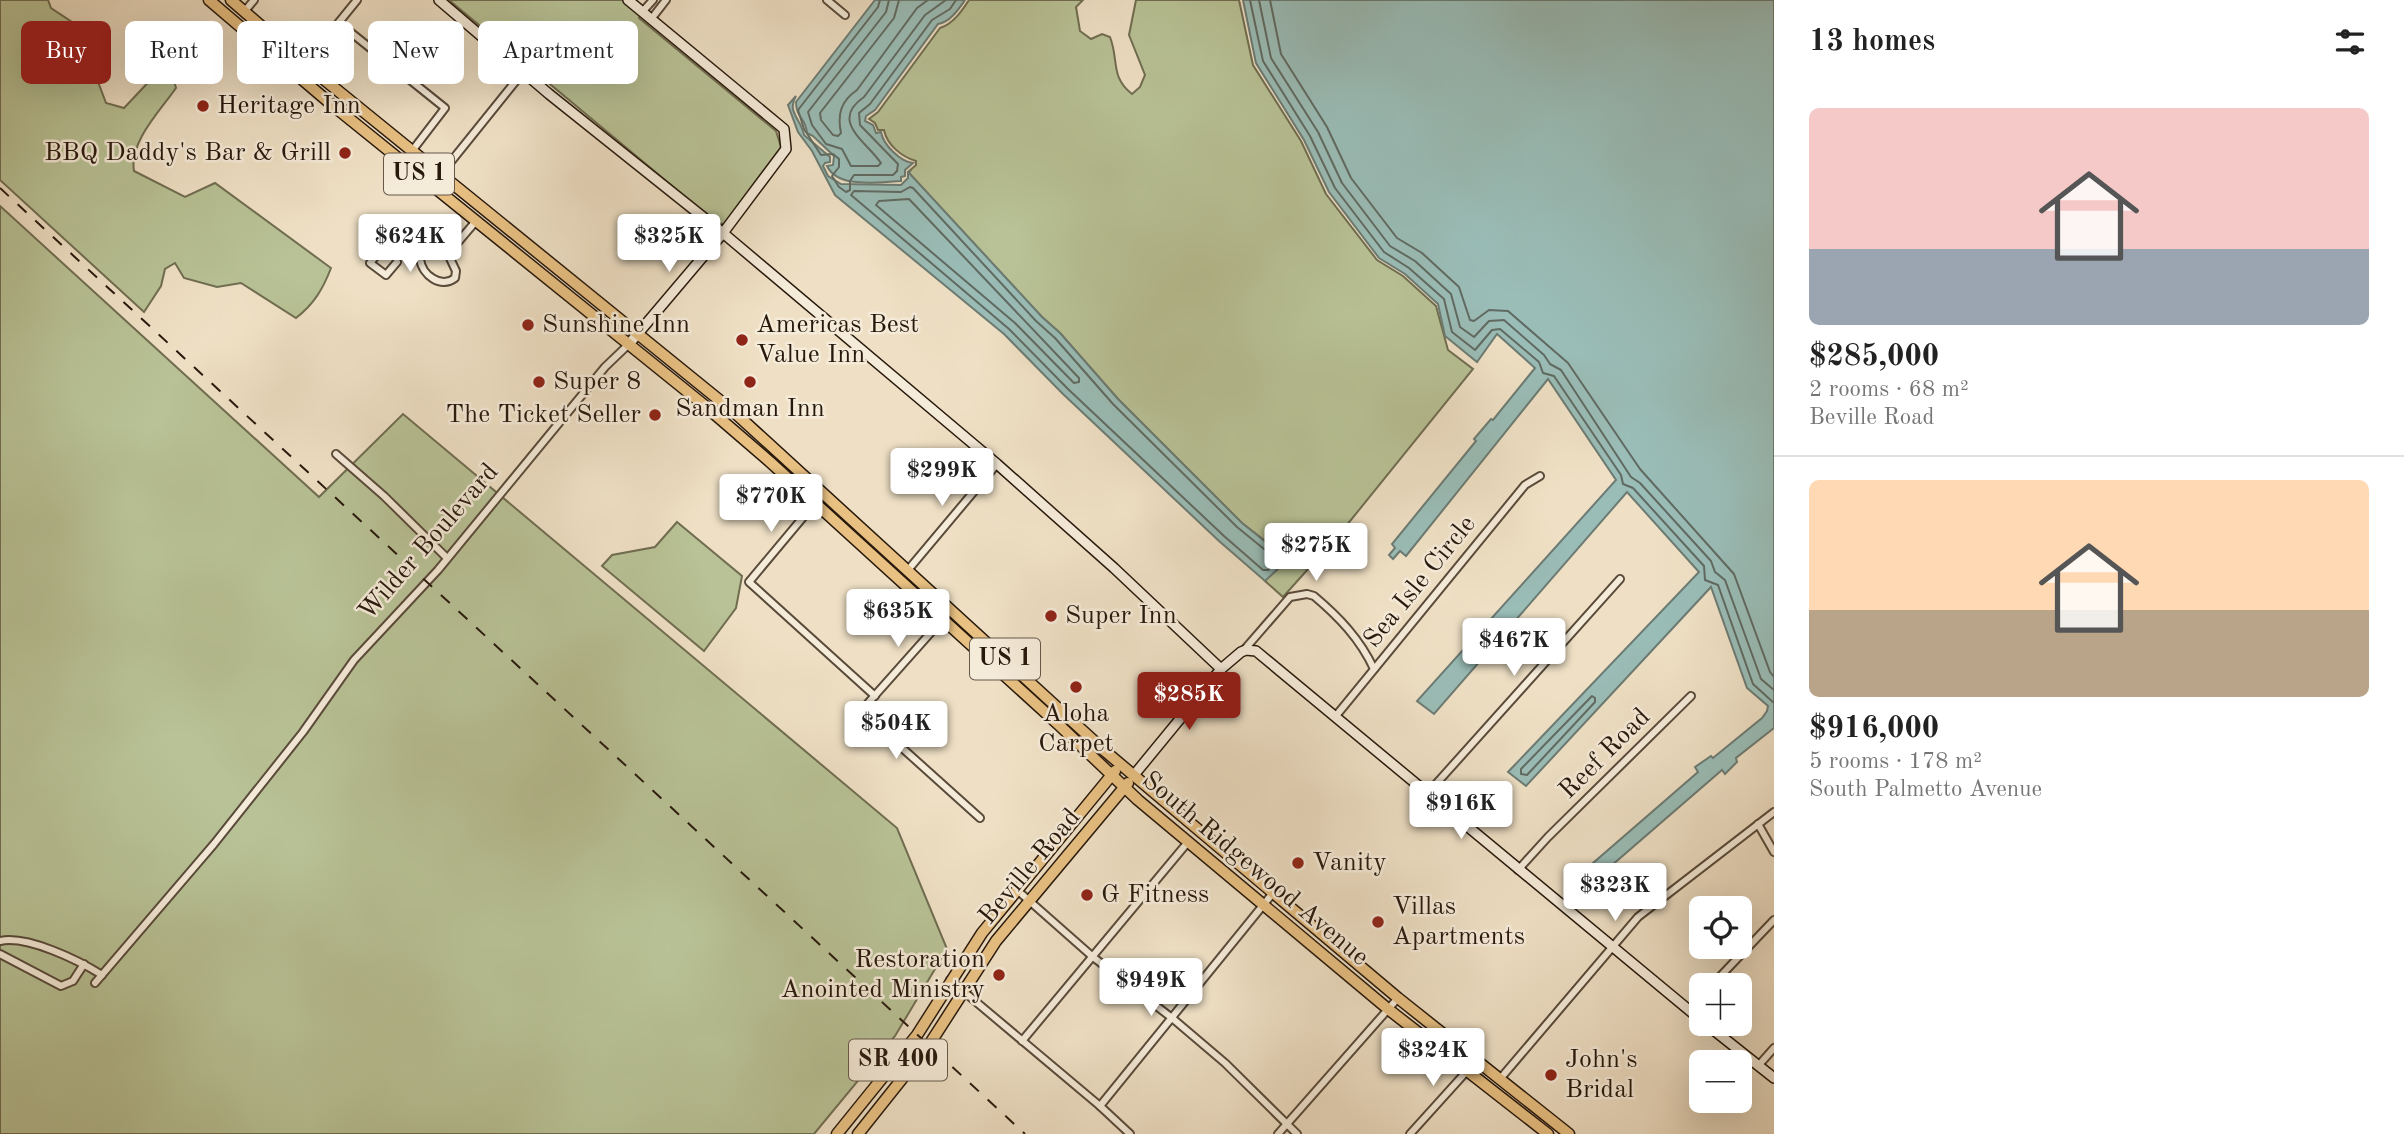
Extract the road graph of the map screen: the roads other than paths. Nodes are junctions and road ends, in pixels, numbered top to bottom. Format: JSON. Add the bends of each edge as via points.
{"nodes":[{"id":1,"x":209,"y":0,"type":"edge"},
{"id":2,"x":231,"y":0,"type":"edge"},
{"id":3,"x":254,"y":0,"type":"edge"},
{"id":4,"x":357,"y":0,"type":"edge"},
{"id":5,"x":439,"y":0,"type":"edge"},
{"id":6,"x":628,"y":0,"type":"edge"},
{"id":7,"x":653,"y":0,"type":"edge"},
{"id":8,"x":666,"y":0,"type":"edge"},
{"id":9,"x":827,"y":0,"type":"edge"},
{"id":10,"x":244,"y":12,"type":"junction"},
{"id":11,"x":643,"y":12,"type":"junction"},
{"id":12,"x":845,"y":15,"type":"dead end"},
{"id":13,"x":652,"y":18,"type":"junction"},
{"id":14,"x":255,"y":21,"type":"edge"},
{"id":15,"x":341,"y":21,"type":"edge"},
{"id":16,"x":237,"y":24,"type":"edge"},
{"id":17,"x":478,"y":33,"type":"edge"},
{"id":18,"x":354,"y":35,"type":"edge"},
{"id":19,"x":308,"y":84,"type":"edge"},
{"id":20,"x":330,"y":84,"type":"edge"},
{"id":21,"x":513,"y":84,"type":"edge"},
{"id":22,"x":538,"y":84,"type":"edge"},
{"id":23,"x":412,"y":151,"type":"junction"},
{"id":24,"x":440,"y":174,"type":"junction"},
{"id":25,"x":476,"y":221,"type":"junction"},
{"id":26,"x":723,"y":233,"type":"junction"},
{"id":27,"x":384,"y":246,"type":"dead end"},
{"id":28,"x":447,"y":254,"type":"junction"},
{"id":29,"x":397,"y":262,"type":"dead end"},
{"id":30,"x":638,"y":334,"type":"junction"},
{"id":31,"x":629,"y":344,"type":"junction"},
{"id":32,"x":336,"y":454,"type":"dead end"},
{"id":33,"x":997,"y":464,"type":"junction"},
{"id":34,"x":1540,"y":476,"type":"dead end"},
{"id":35,"x":814,"y":503,"type":"junction"},
{"id":36,"x":845,"y":512,"type":"junction"},
{"id":37,"x":447,"y":558,"type":"junction"},
{"id":38,"x":908,"y":570,"type":"junction"},
{"id":39,"x":1620,"y":579,"type":"dead end"},
{"id":40,"x":945,"y":623,"type":"junction"},
{"id":41,"x":980,"y":636,"type":"junction"},
{"id":42,"x":1244,"y":651,"type":"junction"},
{"id":43,"x":1221,"y":669,"type":"junction"},
{"id":44,"x":1374,"y":669,"type":"junction"},
{"id":45,"x":875,"y":696,"type":"junction"},
{"id":46,"x":1691,"y":696,"type":"dead end"},
{"id":47,"x":1335,"y":717,"type":"junction"},
{"id":48,"x":1121,"y":765,"type":"junction"},
{"id":49,"x":1112,"y":774,"type":"junction"},
{"id":50,"x":1135,"y":775,"type":"junction"},
{"id":51,"x":1125,"y":787,"type":"junction"},
{"id":52,"x":1427,"y":794,"type":"junction"},
{"id":53,"x":1774,"y":812,"type":"edge"},
{"id":54,"x":980,"y":818,"type":"dead end"},
{"id":55,"x":1758,"y":824,"type":"junction"},
{"id":56,"x":1188,"y":842,"type":"junction"},
{"id":57,"x":1774,"y":852,"type":"edge"},
{"id":58,"x":1518,"y":870,"type":"junction"},
{"id":59,"x":1017,"y":890,"type":"junction"},
{"id":60,"x":1273,"y":893,"type":"junction"},
{"id":61,"x":1029,"y":901,"type":"junction"},
{"id":62,"x":1262,"y":904,"type":"junction"},
{"id":63,"x":1774,"y":920,"type":"edge"},
{"id":64,"x":0,"y":941,"type":"edge"},
{"id":65,"x":1612,"y":948,"type":"junction"},
{"id":66,"x":0,"y":954,"type":"edge"},
{"id":67,"x":1093,"y":957,"type":"junction"},
{"id":68,"x":84,"y":964,"type":"junction"},
{"id":69,"x":1723,"y":973,"type":"edge"},
{"id":70,"x":102,"y":975,"type":"junction"},
{"id":71,"x":950,"y":980,"type":"junction"},
{"id":72,"x":95,"y":983,"type":"dead end"},
{"id":73,"x":963,"y":990,"type":"junction"},
{"id":74,"x":1398,"y":998,"type":"junction"},
{"id":75,"x":1388,"y":1009,"type":"junction"},
{"id":76,"x":1689,"y":1010,"type":"edge"},
{"id":77,"x":1172,"y":1017,"type":"junction"},
{"id":78,"x":1721,"y":1036,"type":"edge"},
{"id":79,"x":1023,"y":1041,"type":"junction"},
{"id":80,"x":1774,"y":1048,"type":"edge"},
{"id":81,"x":1476,"y":1060,"type":"junction"},
{"id":82,"x":1758,"y":1066,"type":"junction"},
{"id":83,"x":892,"y":1068,"type":"junction"},
{"id":84,"x":1467,"y":1071,"type":"junction"},
{"id":85,"x":904,"y":1078,"type":"junction"},
{"id":86,"x":1500,"y":1079,"type":"junction"},
{"id":87,"x":1774,"y":1079,"type":"edge"},
{"id":88,"x":1100,"y":1106,"type":"junction"},
{"id":89,"x":1546,"y":1115,"type":"junction"},
{"id":90,"x":1286,"y":1124,"type":"junction"},
{"id":91,"x":1538,"y":1126,"type":"junction"},
{"id":92,"x":837,"y":1134,"type":"edge"},
{"id":93,"x":858,"y":1134,"type":"edge"},
{"id":94,"x":1130,"y":1134,"type":"edge"},
{"id":95,"x":1278,"y":1134,"type":"edge"},
{"id":96,"x":1297,"y":1134,"type":"edge"},
{"id":97,"x":1410,"y":1134,"type":"edge"},
{"id":98,"x":1548,"y":1134,"type":"edge"},
{"id":99,"x":1569,"y":1134,"type":"edge"}],
"edges":[{"from":1,"to":16,"type":"main road","name":"South Ridgewood Avenue","number":"US 1"},
{"from":2,"to":10,"type":"main road","name":"South Ridgewood Avenue","number":"US 1"},
{"from":3,"to":10,"type":"street"},
{"from":4,"to":15,"type":"street"},
{"from":5,"to":17,"type":"street"},
{"from":6,"to":11,"type":"street"},
{"from":7,"to":11,"type":"street"},
{"from":8,"to":13,"type":"street"},
{"from":9,"to":12,"type":"street"},
{"from":10,"to":14,"type":"main road","name":"South Ridgewood Avenue","number":"US 1"},
{"from":11,"to":13,"type":"street"},
{"from":13,"to":26,"type":"street","name":"Wilder Boulevard","via":[[784,129],[786,149]]},
{"from":18,"to":23,"type":"street","via":[[445,108]]},
{"from":19,"to":25,"type":"main road","name":"South Ridgewood Avenue","number":"US 1"},
{"from":20,"to":23,"type":"main road","name":"South Ridgewood Avenue","number":"US 1"},
{"from":21,"to":24,"type":"street"},
{"from":22,"to":26,"type":"street"},
{"from":23,"to":24,"type":"main road","name":"South Ridgewood Avenue","number":"US 1"},
{"from":24,"to":30,"type":"main road","name":"South Ridgewood Avenue","number":"US 1"},
{"from":25,"to":28,"type":"street"},
{"from":25,"to":31,"type":"main road","name":"South Ridgewood Avenue","number":"US 1"},
{"from":26,"to":30,"type":"street","name":"Wilder Boulevard"},
{"from":26,"to":33,"type":"street"},
{"from":27,"to":29,"type":"street","via":[[370,263],[386,275]]},
{"from":28,"to":28,"type":"street","via":[[430,249],[420,260],[425,272],[441,283],[455,278]]},
{"from":30,"to":31,"type":"street","name":"Wilder Boulevard"},
{"from":30,"to":36,"type":"main road","name":"South Ridgewood Avenue","number":"US 1"},
{"from":31,"to":35,"type":"main road","name":"South Ridgewood Avenue","number":"US 1"},
{"from":31,"to":37,"type":"street","name":"Wilder Boulevard"},
{"from":32,"to":37,"type":"street"},
{"from":33,"to":38,"type":"street"},
{"from":33,"to":43,"type":"street"},
{"from":34,"to":44,"type":"street","name":"Sea Isle Circle","via":[[1525,485]]},
{"from":35,"to":36,"type":"main road"},
{"from":35,"to":40,"type":"main road","name":"South Ridgewood Avenue","number":"US 1"},
{"from":35,"to":45,"type":"street","via":[[749,582]]},
{"from":36,"to":38,"type":"main road","name":"South Ridgewood Avenue","number":"US 1"},
{"from":37,"to":70,"type":"street","name":"Wilder Boulevard","via":[[354,660],[214,844]]},
{"from":38,"to":41,"type":"main road","name":"South Ridgewood Avenue","number":"US 1"},
{"from":39,"to":52,"type":"street"},
{"from":40,"to":41,"type":"main road","via":[[972,637]]},
{"from":40,"to":45,"type":"street"},
{"from":40,"to":49,"type":"main road","name":"South Ridgewood Avenue","number":"US 1"},
{"from":41,"to":48,"type":"main road","name":"South Ridgewood Avenue","number":"US 1"},
{"from":42,"to":43,"type":"street","name":"Beville Road"},
{"from":42,"to":44,"type":"street","via":[[1290,597],[1307,594],[1348,628]]},
{"from":42,"to":47,"type":"street","via":[[1256,651]]},
{"from":43,"to":50,"type":"street","name":"Beville Road"},
{"from":44,"to":47,"type":"street","name":"Sea Isle Circle"},
{"from":45,"to":54,"type":"street","via":[[861,711]]},
{"from":46,"to":58,"type":"street","name":"Reef Road"},
{"from":47,"to":52,"type":"street"},
{"from":48,"to":49,"type":"main road","name":"Beville Road","number":"SR 400"},
{"from":48,"to":50,"type":"main road","name":"South Ridgewood Avenue","number":"US 1"},
{"from":49,"to":51,"type":"main road","name":"South Ridgewood Avenue","number":"US 1"},
{"from":49,"to":59,"type":"main road","name":"Beville Road","number":"SR 400"},
{"from":50,"to":51,"type":"main road","name":"Beville Road","number":"SR 400"},
{"from":50,"to":60,"type":"main road","name":"South Ridgewood Avenue","number":"US 1"},
{"from":51,"to":56,"type":"main road","name":"South Ridgewood Avenue","number":"US 1"},
{"from":51,"to":61,"type":"main road","name":"Beville Road","number":"SR 400"},
{"from":52,"to":58,"type":"street"},
{"from":53,"to":55,"type":"street"},
{"from":55,"to":57,"type":"street"},
{"from":55,"to":65,"type":"street","via":[[1637,917]]},
{"from":56,"to":62,"type":"main road","name":"South Ridgewood Avenue","number":"US 1"},
{"from":56,"to":67,"type":"street"},
{"from":58,"to":65,"type":"street"},
{"from":59,"to":61,"type":"street"},
{"from":59,"to":71,"type":"main road","name":"Beville Road","number":"SR 400"},
{"from":60,"to":62,"type":"street"},
{"from":60,"to":74,"type":"main road","name":"South Ridgewood Avenue","number":"US 1"},
{"from":61,"to":67,"type":"street"},
{"from":61,"to":73,"type":"main road","name":"Beville Road","number":"SR 400"},
{"from":62,"to":75,"type":"main road","name":"South Ridgewood Avenue","number":"US 1"},
{"from":62,"to":77,"type":"street"},
{"from":63,"to":69,"type":"street"},
{"from":64,"to":68,"type":"street","via":[[24,941]]},
{"from":65,"to":76,"type":"street"},
{"from":65,"to":86,"type":"street"},
{"from":66,"to":68,"type":"street","via":[[61,986],[73,981]]},
{"from":67,"to":77,"type":"street"},
{"from":67,"to":79,"type":"street"},
{"from":68,"to":70,"type":"street"},
{"from":70,"to":72,"type":"street","name":"Wilder Boulevard"},
{"from":71,"to":73,"type":"street"},
{"from":71,"to":83,"type":"main road","name":"Beville Road","number":"SR 400","via":[[918,1035]]},
{"from":73,"to":79,"type":"street"},
{"from":73,"to":85,"type":"main road","name":"Beville Road","number":"SR 400"},
{"from":74,"to":75,"type":"street"},
{"from":74,"to":81,"type":"main road","name":"South Ridgewood Avenue","number":"US 1"},
{"from":75,"to":84,"type":"main road","name":"South Ridgewood Avenue","number":"US 1"},
{"from":75,"to":90,"type":"street"},
{"from":77,"to":88,"type":"street"},
{"from":77,"to":90,"type":"street"},
{"from":78,"to":82,"type":"street"},
{"from":79,"to":88,"type":"street"},
{"from":80,"to":82,"type":"street"},
{"from":81,"to":84,"type":"street"},
{"from":81,"to":86,"type":"main road","name":"South Ridgewood Avenue","number":"US 1"},
{"from":82,"to":87,"type":"street"},
{"from":83,"to":85,"type":"street"},
{"from":83,"to":92,"type":"main road","name":"Beville Road","number":"SR 400"},
{"from":84,"to":91,"type":"main road","name":"South Ridgewood Avenue","number":"US 1"},
{"from":84,"to":97,"type":"street"},
{"from":85,"to":93,"type":"main road","name":"Beville Road","number":"SR 400"},
{"from":86,"to":89,"type":"main road","name":"South Ridgewood Avenue","number":"US 1"},
{"from":88,"to":94,"type":"street"},
{"from":89,"to":91,"type":"street"},
{"from":89,"to":99,"type":"main road","name":"South Ridgewood Avenue","number":"US 1"},
{"from":90,"to":95,"type":"street"},
{"from":90,"to":96,"type":"street"},
{"from":91,"to":98,"type":"main road","name":"South Ridgewood Avenue","number":"US 1"}]}
